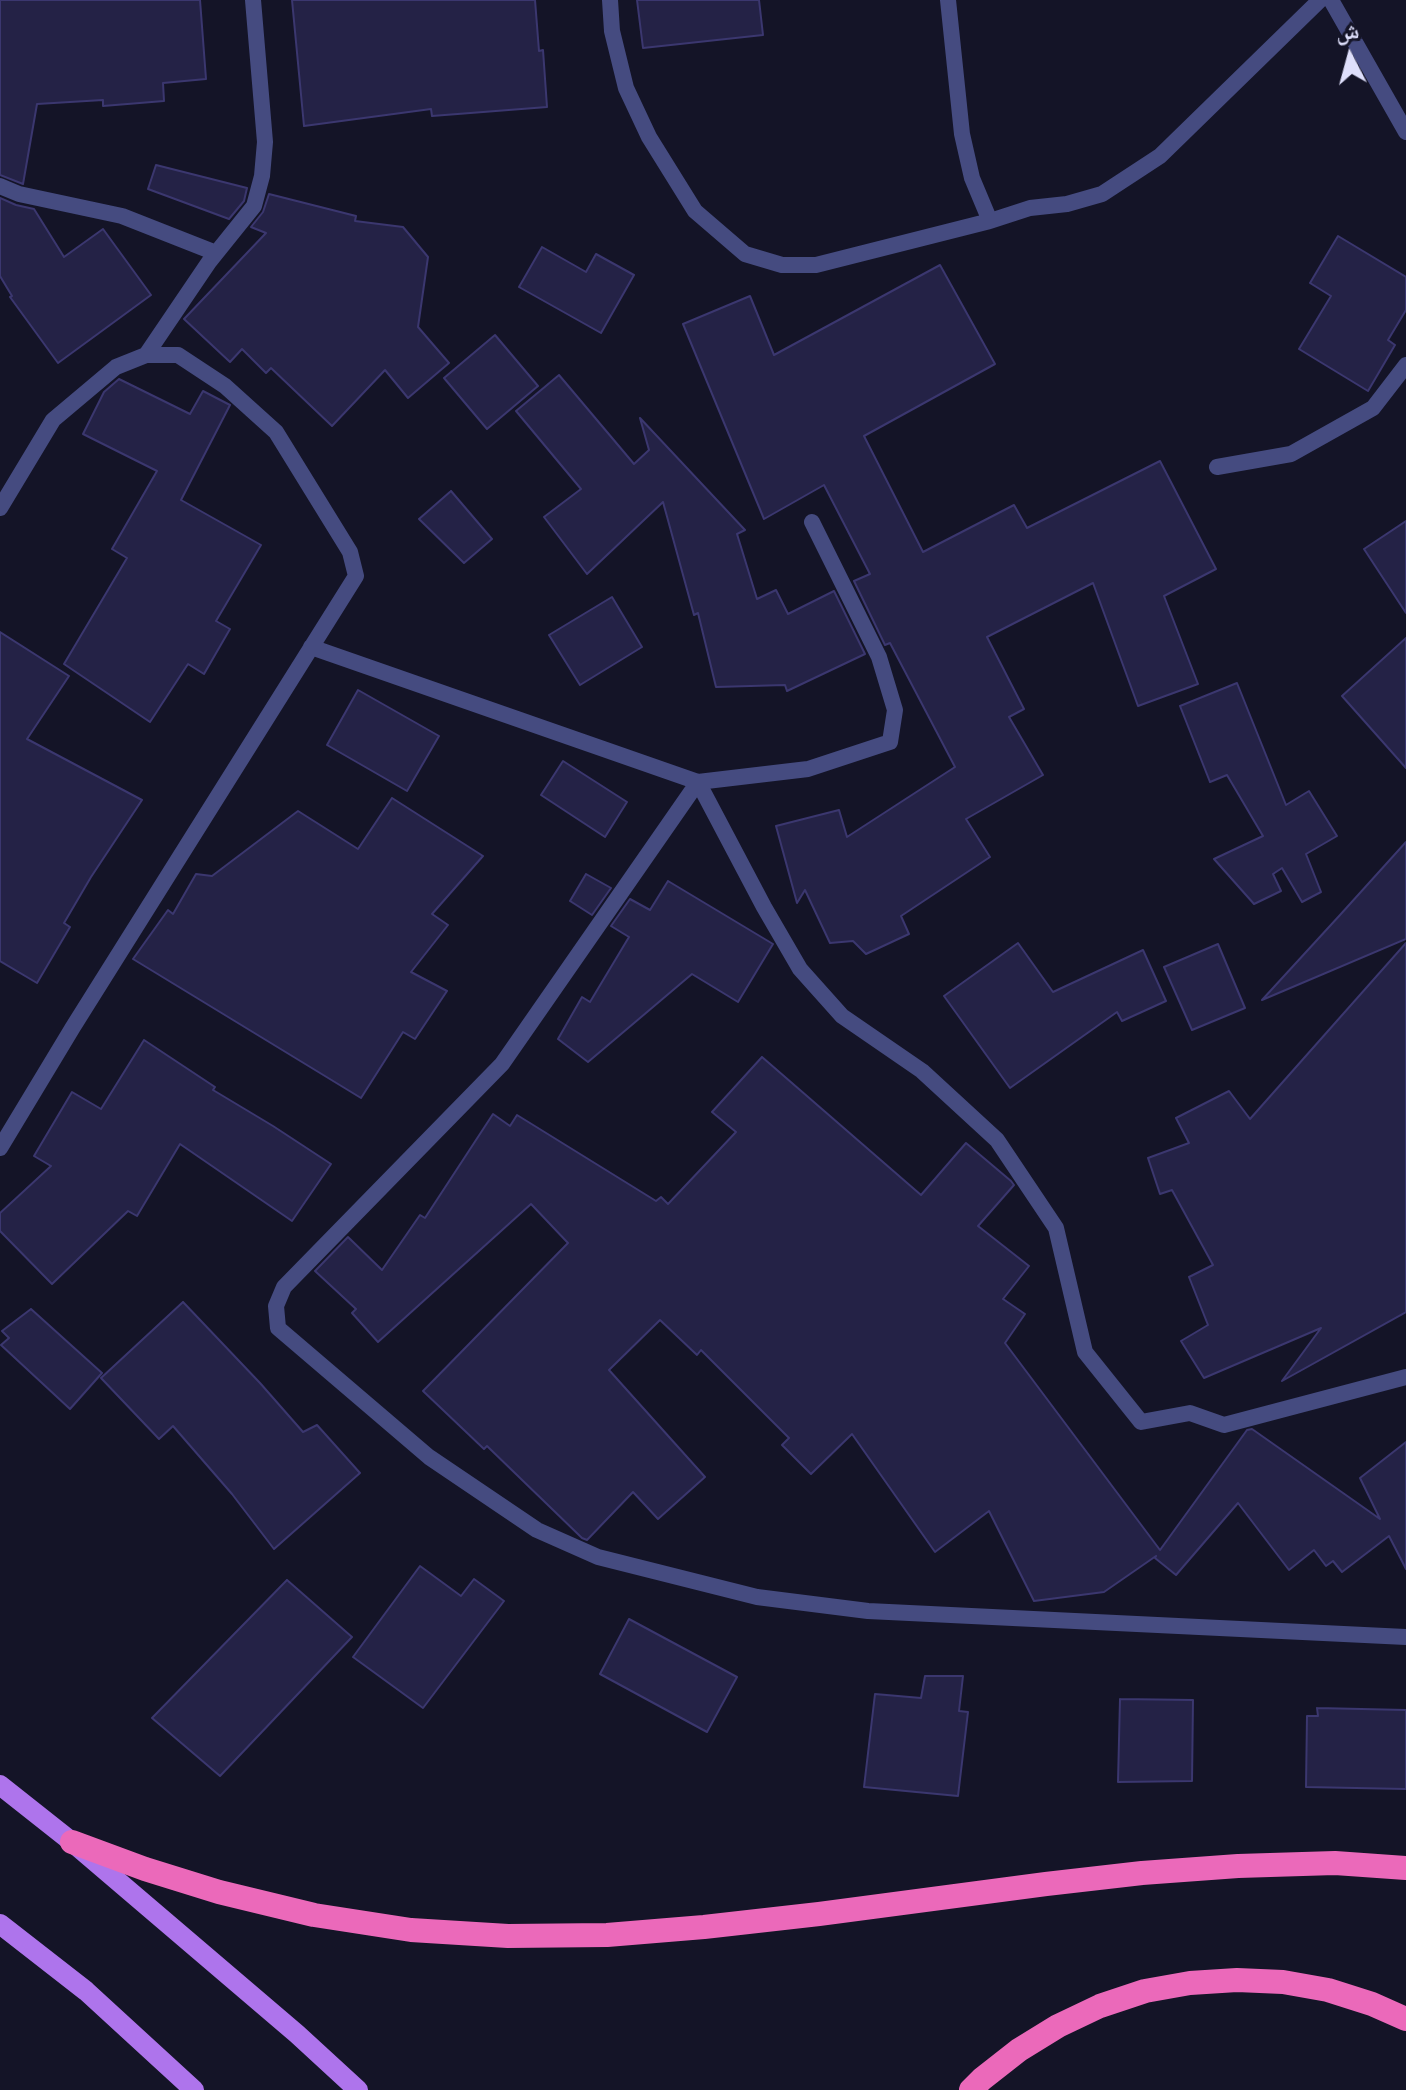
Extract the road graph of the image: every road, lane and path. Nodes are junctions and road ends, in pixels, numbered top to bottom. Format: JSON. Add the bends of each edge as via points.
{"nodes":[{"id":1,"x":253,"y":0,"type":"edge"},
{"id":2,"x":610,"y":0,"type":"edge"},
{"id":3,"x":948,"y":0,"type":"edge"},
{"id":4,"x":1320,"y":0,"type":"edge"},
{"id":5,"x":1331,"y":0,"type":"edge"},
{"id":6,"x":1406,"y":132,"type":"edge"},
{"id":7,"x":0,"y":186,"type":"edge"},
{"id":8,"x":990,"y":221,"type":"junction"},
{"id":9,"x":216,"y":253,"type":"junction"},
{"id":10,"x":146,"y":355,"type":"junction"},
{"id":11,"x":1406,"y":365,"type":"edge"},
{"id":12,"x":1217,"y":467,"type":"dead end"},
{"id":13,"x":0,"y":508,"type":"edge"},
{"id":14,"x":812,"y":522,"type":"dead end"},
{"id":15,"x":311,"y":647,"type":"junction"},
{"id":16,"x":698,"y":782,"type":"junction"},
{"id":17,"x":0,"y":1148,"type":"edge"},
{"id":18,"x":1406,"y":1377,"type":"edge"},
{"id":19,"x":1406,"y":1637,"type":"edge"},
{"id":20,"x":0,"y":1785,"type":"edge"},
{"id":21,"x":72,"y":1842,"type":"junction"},
{"id":22,"x":1406,"y":1868,"type":"edge"},
{"id":23,"x":0,"y":1924,"type":"edge"},
{"id":24,"x":1406,"y":2019,"type":"edge"},
{"id":25,"x":194,"y":2090,"type":"edge"},
{"id":26,"x":358,"y":2090,"type":"edge"},
{"id":27,"x":971,"y":2090,"type":"edge"}],
"edges":[{"from":1,"to":9,"type":"street","via":[[265,142],[262,176],[254,206]]},
{"from":2,"to":8,"type":"street","via":[[626,88],[649,137],[695,211],[745,254],[782,265],[816,265]]},
{"from":3,"to":8,"type":"street","via":[[962,134]]},
{"from":4,"to":8,"type":"street","via":[[1160,156],[1102,194]]},
{"from":5,"to":6,"type":"street"},
{"from":7,"to":9,"type":"street","via":[[122,216]]},
{"from":9,"to":10,"type":"street"},
{"from":10,"to":13,"type":"street","via":[[116,367],[53,420]]},
{"from":10,"to":15,"type":"street","via":[[178,355],[225,386],[276,432],[350,552],[356,576]]},
{"from":11,"to":12,"type":"street","via":[[1373,408],[1291,454]]},
{"from":14,"to":16,"type":"street","via":[[879,657],[895,710],[890,742],[808,769]]},
{"from":15,"to":16,"type":"street"},
{"from":15,"to":17,"type":"street"},
{"from":16,"to":18,"type":"street","via":[[800,969],[842,1016],[922,1071],[997,1140],[1056,1228],[1085,1352],[1141,1422],[1190,1413],[1224,1425]]},
{"from":16,"to":19,"type":"street","via":[[502,1064],[284,1287],[276,1306],[278,1328],[429,1457],[537,1530],[598,1557],[757,1597],[868,1611]]},
{"from":20,"to":21,"type":"main road"},
{"from":21,"to":22,"type":"highway","via":[[219,1892],[314,1915],[411,1930],[508,1936],[704,1927],[1238,1866],[1335,1863]]},
{"from":21,"to":26,"type":"main road"},
{"from":23,"to":25,"type":"main road","via":[[86,1991]]},
{"from":24,"to":27,"type":"highway","via":[[1328,1990],[1283,1982],[1190,1983],[1130,1996],[1058,2026]]}]}
